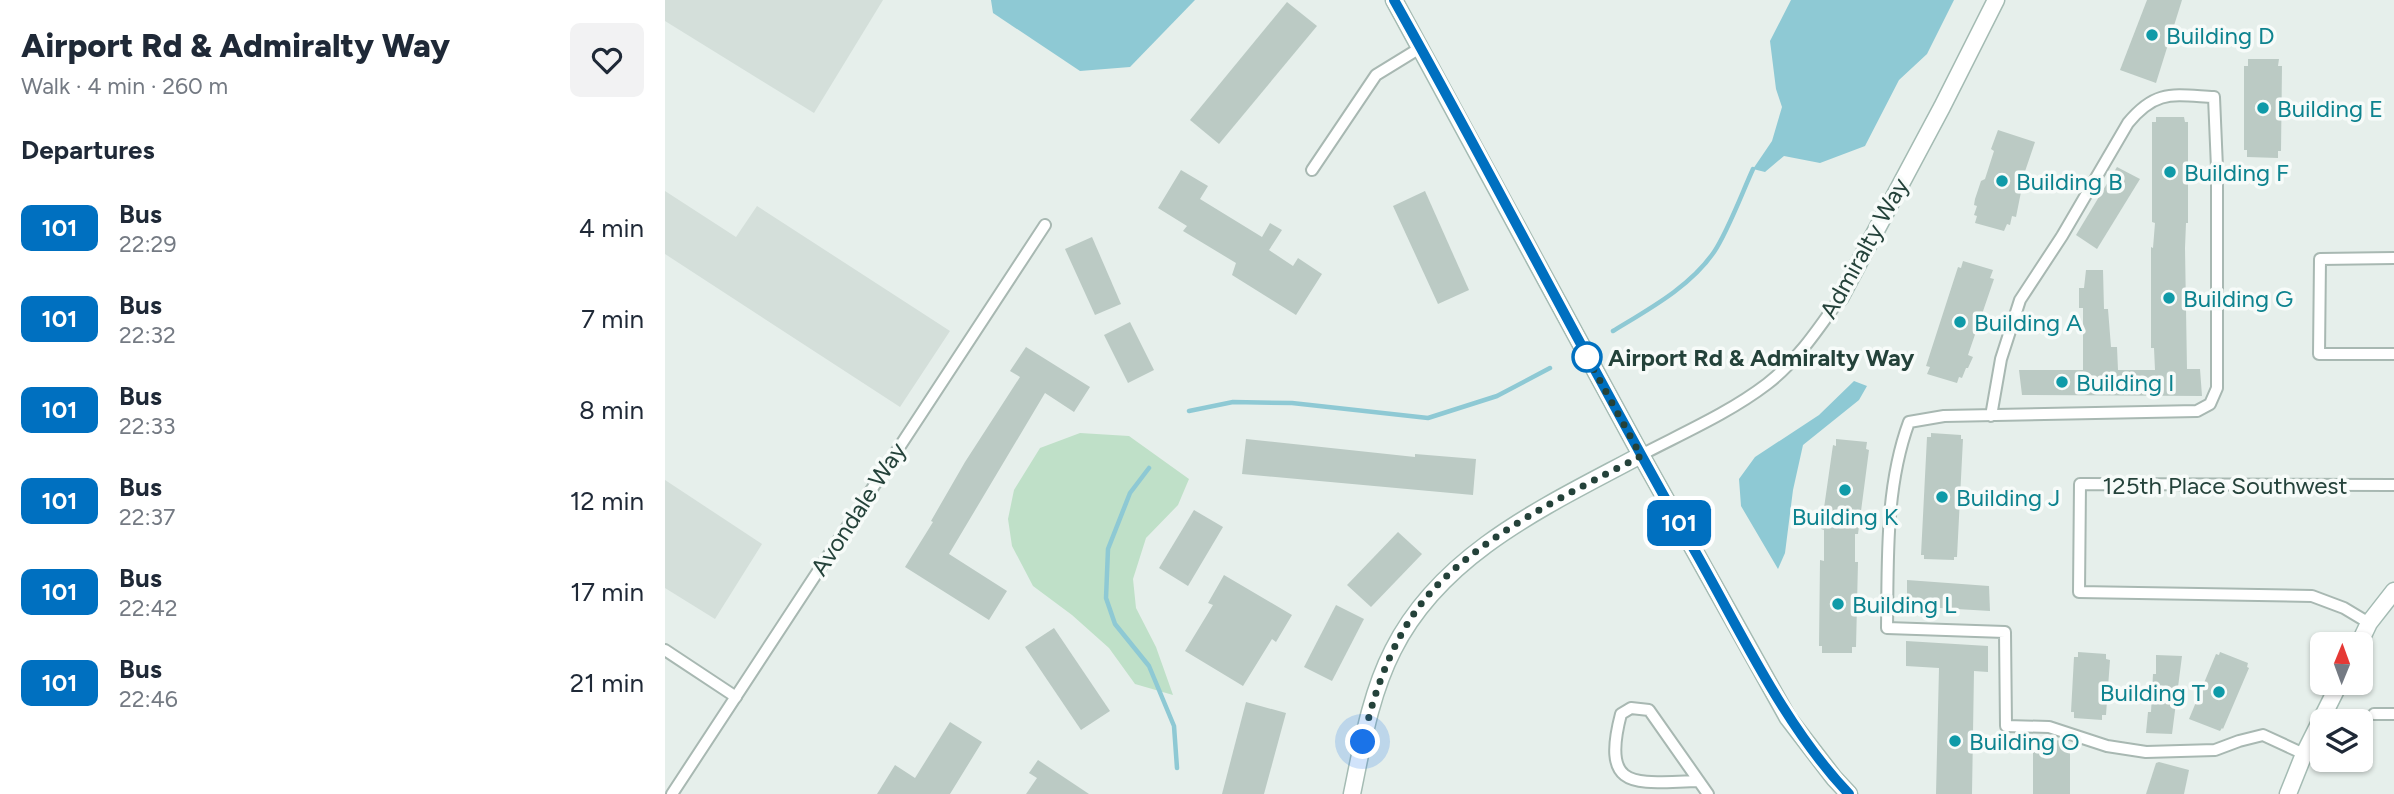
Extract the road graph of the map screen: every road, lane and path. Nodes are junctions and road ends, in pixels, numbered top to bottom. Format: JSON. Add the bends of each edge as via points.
{"nodes":[{"id":1,"x":1394,"y":0,"type":"edge"},
{"id":2,"x":1996,"y":0,"type":"edge"},
{"id":3,"x":1420,"y":48,"type":"junction"},
{"id":4,"x":1312,"y":170,"type":"dead end"},
{"id":5,"x":1045,"y":225,"type":"dead end"},
{"id":6,"x":2394,"y":258,"type":"edge"},
{"id":7,"x":1840,"y":298,"type":"joint"},
{"id":8,"x":2394,"y":354,"type":"edge"},
{"id":9,"x":1991,"y":416,"type":"junction"},
{"id":10,"x":1641,"y":456,"type":"junction"},
{"id":11,"x":2394,"y":485,"type":"edge"},
{"id":12,"x":2394,"y":591,"type":"edge"},
{"id":13,"x":2369,"y":623,"type":"junction"},
{"id":14,"x":2365,"y":632,"type":"edge"},
{"id":15,"x":665,"y":650,"type":"edge"},
{"id":16,"x":2334,"y":695,"type":"edge"},
{"id":17,"x":736,"y":697,"type":"junction"},
{"id":18,"x":2374,"y":714,"type":"dead end"},
{"id":19,"x":2394,"y":714,"type":"edge"},
{"id":20,"x":2304,"y":754,"type":"junction"},
{"id":21,"x":1699,"y":781,"type":"junction"},
{"id":22,"x":672,"y":794,"type":"edge"},
{"id":23,"x":1352,"y":794,"type":"edge"},
{"id":24,"x":1708,"y":794,"type":"edge"},
{"id":25,"x":1849,"y":794,"type":"edge"},
{"id":26,"x":2288,"y":794,"type":"edge"}],
"edges":[{"from":1,"to":3,"type":"street"},
{"from":2,"to":7,"type":"street","name":"Admiralty Way"},
{"from":3,"to":4,"type":"street","via":[[1376,75]]},
{"from":3,"to":10,"type":"street"},
{"from":5,"to":17,"type":"street","name":"Avondale Way"},
{"from":6,"to":8,"type":"street","via":[[2320,260],[2319,354]]},
{"from":7,"to":10,"type":"street","name":"Admiralty Way","via":[[1769,383]]},
{"from":9,"to":9,"type":"street","via":[[2197,411],[2210,404],[2217,388],[2214,97],[2157,98],[2141,107],[2128,123],[2020,300],[2001,359]]},
{"from":9,"to":20,"type":"street","via":[[1909,422],[1898,451],[1887,628],[2005,632],[2006,726],[2049,727],[2107,746],[2146,752],[2215,750],[2263,735]]},
{"from":10,"to":23,"type":"street","name":"Admiralty Way","via":[[1492,541],[1434,590],[1412,617],[1382,675]]},
{"from":10,"to":25,"type":"street","via":[[1788,718]]},
{"from":11,"to":13,"type":"street","name":"125th Place Southwest","via":[[2080,484],[2079,592],[2312,596]]},
{"from":12,"to":13,"type":"street"},
{"from":13,"to":14,"type":"street"},
{"from":15,"to":17,"type":"street"},
{"from":16,"to":20,"type":"street"},
{"from":17,"to":22,"type":"street","name":"Avondale Way"},
{"from":18,"to":19,"type":"street"},
{"from":20,"to":26,"type":"street"},
{"from":21,"to":21,"type":"street","via":[[1649,710],[1631,708],[1621,714],[1617,765],[1625,778],[1636,783]]},
{"from":21,"to":24,"type":"street"}]}
